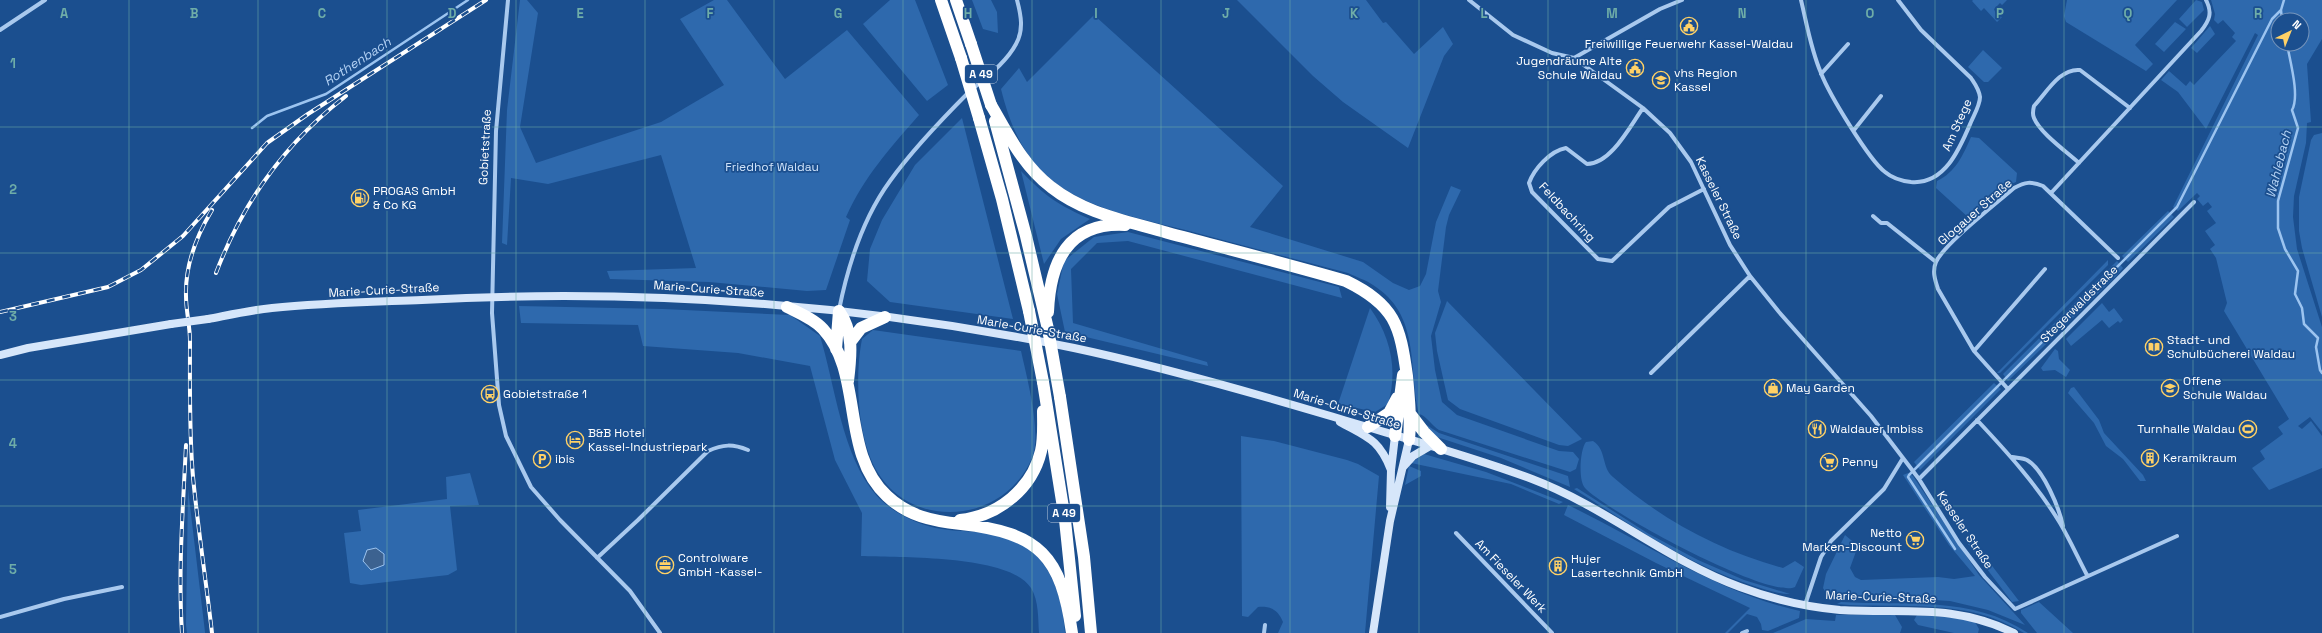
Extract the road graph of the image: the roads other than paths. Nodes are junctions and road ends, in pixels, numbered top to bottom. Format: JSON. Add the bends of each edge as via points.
{"nodes":[{"id":1,"x":45,"y":0,"type":"edge"},
{"id":2,"x":508,"y":0,"type":"edge"},
{"id":3,"x":941,"y":0,"type":"edge"},
{"id":4,"x":956,"y":0,"type":"edge"},
{"id":5,"x":1018,"y":0,"type":"edge"},
{"id":6,"x":1469,"y":0,"type":"edge"},
{"id":7,"x":1682,"y":0,"type":"edge"},
{"id":8,"x":1801,"y":0,"type":"edge"},
{"id":9,"x":1898,"y":0,"type":"edge"},
{"id":10,"x":2206,"y":0,"type":"edge"},
{"id":11,"x":0,"y":30,"type":"edge"},
{"id":12,"x":1848,"y":44,"type":"dead end"},
{"id":13,"x":1574,"y":58,"type":"junction"},
{"id":14,"x":1821,"y":74,"type":"junction"},
{"id":15,"x":1881,"y":96,"type":"dead end"},
{"id":16,"x":991,"y":104,"type":"junction"},
{"id":17,"x":1642,"y":108,"type":"junction"},
{"id":18,"x":2130,"y":108,"type":"junction"},
{"id":19,"x":1854,"y":130,"type":"junction"},
{"id":20,"x":2079,"y":163,"type":"junction"},
{"id":21,"x":1704,"y":190,"type":"junction"},
{"id":22,"x":2051,"y":193,"type":"junction"},
{"id":23,"x":2194,"y":202,"type":"dead end"},
{"id":24,"x":1873,"y":216,"type":"dead end"},
{"id":25,"x":1138,"y":226,"type":"junction"},
{"id":26,"x":2118,"y":258,"type":"dead end"},
{"id":27,"x":1936,"y":262,"type":"junction"},
{"id":28,"x":2045,"y":269,"type":"dead end"},
{"id":29,"x":1750,"y":276,"type":"junction"},
{"id":30,"x":492,"y":296,"type":"junction"},
{"id":31,"x":787,"y":306,"type":"junction"},
{"id":32,"x":839,"y":311,"type":"junction"},
{"id":33,"x":1046,"y":315,"type":"junction"},
{"id":34,"x":886,"y":317,"type":"junction"},
{"id":35,"x":851,"y":341,"type":"junction"},
{"id":36,"x":836,"y":349,"type":"junction"},
{"id":37,"x":1974,"y":351,"type":"junction"},
{"id":38,"x":0,"y":355,"type":"edge"},
{"id":39,"x":1405,"y":362,"type":"junction"},
{"id":40,"x":1651,"y":373,"type":"dead end"},
{"id":41,"x":847,"y":382,"type":"junction"},
{"id":42,"x":2008,"y":389,"type":"junction"},
{"id":43,"x":1044,"y":390,"type":"junction"},
{"id":44,"x":1400,"y":394,"type":"junction"},
{"id":45,"x":1327,"y":415,"type":"junction"},
{"id":46,"x":1411,"y":415,"type":"junction"},
{"id":47,"x":1977,"y":420,"type":"junction"},
{"id":48,"x":1368,"y":427,"type":"junction"},
{"id":49,"x":1395,"y":436,"type":"junction"},
{"id":50,"x":1409,"y":440,"type":"junction"},
{"id":51,"x":1436,"y":448,"type":"junction"},
{"id":52,"x":748,"y":450,"type":"dead end"},
{"id":53,"x":2012,"y":456,"type":"junction"},
{"id":54,"x":1903,"y":458,"type":"junction"},
{"id":55,"x":1403,"y":468,"type":"junction"},
{"id":56,"x":1391,"y":470,"type":"junction"},
{"id":57,"x":1919,"y":479,"type":"junction"},
{"id":58,"x":1390,"y":521,"type":"junction"},
{"id":59,"x":945,"y":522,"type":"junction"},
{"id":60,"x":2065,"y":530,"type":"junction"},
{"id":61,"x":1456,"y":533,"type":"dead end"},
{"id":62,"x":2177,"y":536,"type":"dead end"},
{"id":63,"x":597,"y":558,"type":"junction"},
{"id":64,"x":2087,"y":575,"type":"junction"},
{"id":65,"x":122,"y":587,"type":"dead end"},
{"id":66,"x":1805,"y":605,"type":"junction"},
{"id":67,"x":0,"y":617,"type":"edge"},
{"id":68,"x":1265,"y":625,"type":"dead end"},
{"id":69,"x":1747,"y":630,"type":"dead end"},
{"id":70,"x":660,"y":633,"type":"edge"},
{"id":71,"x":1072,"y":633,"type":"edge"},
{"id":72,"x":1077,"y":633,"type":"edge"},
{"id":73,"x":1091,"y":633,"type":"edge"},
{"id":74,"x":1264,"y":633,"type":"edge"},
{"id":75,"x":1373,"y":633,"type":"edge"},
{"id":76,"x":1552,"y":633,"type":"edge"},
{"id":77,"x":1742,"y":633,"type":"edge"},
{"id":78,"x":2014,"y":633,"type":"edge"}],
"edges":[{"from":1,"to":11,"type":"street"},
{"from":2,"to":30,"type":"street","name":"Gobietstraße","via":[[495,138]]},
{"from":3,"to":43,"type":"highway","number":"A 49","bridge":true,"via":[[999,186],[1029,311]]},
{"from":4,"to":16,"type":"highway","number":"A 49","bridge":true},
{"from":5,"to":32,"type":"street","via":[[1021,29],[1016,45],[1005,59],[938,124],[890,181],[870,215],[844,284]]},
{"from":6,"to":13,"type":"street","name":"Kasseler Straße","via":[[1513,35],[1552,53]]},
{"from":7,"to":13,"type":"street","via":[[1660,9]]},
{"from":8,"to":14,"type":"street","name":"Am Stege"},
{"from":9,"to":19,"type":"street","name":"Am Stege","via":[[1921,30],[1977,86],[1979,102],[1955,156],[1939,174],[1925,180],[1912,182],[1885,172]]},
{"from":10,"to":18,"type":"street","via":[[2210,7],[2209,22]]},
{"from":12,"to":14,"type":"street"},
{"from":13,"to":17,"type":"street","name":"Kasseler Straße"},
{"from":14,"to":19,"type":"street","name":"Am Stege"},
{"from":15,"to":19,"type":"street"},
{"from":16,"to":25,"type":"highway","via":[[1023,158],[1051,187],[1079,205]]},
{"from":16,"to":33,"type":"highway","number":"A 49"},
{"from":17,"to":21,"type":"street","name":"Kasseler Straße","via":[[1659,121],[1678,143],[1692,162]]},
{"from":17,"to":21,"type":"street","name":"Feldbachring","via":[[1622,140],[1600,161],[1587,164],[1566,148],[1557,149],[1532,174],[1529,183],[1532,192],[1598,259],[1612,261],[1669,207]]},
{"from":18,"to":20,"type":"street"},
{"from":18,"to":20,"type":"street","via":[[2080,70],[2072,69],[2065,72],[2034,106],[2034,118],[2041,128]]},
{"from":20,"to":22,"type":"street"},
{"from":21,"to":29,"type":"street","name":"Kasseler Straße","via":[[1730,246]]},
{"from":22,"to":26,"type":"street","name":"Glogauer Straße"},
{"from":22,"to":27,"type":"street","name":"Glogauer Straße","via":[[2034,182],[2014,188],[1946,249]]},
{"from":23,"to":42,"type":"street","name":"Stegerwaldstraße"},
{"from":24,"to":27,"type":"street","name":"Glogauer Straße","via":[[1881,223],[1887,223]]},
{"from":25,"to":33,"type":"highway","via":[[1114,225],[1098,228],[1081,235],[1070,244],[1053,272]]},
{"from":25,"to":39,"type":"highway","via":[[1319,273],[1346,281],[1366,291],[1387,309],[1394,320],[1402,342]]},
{"from":27,"to":37,"type":"street","name":"Glogauer Straße","via":[[1934,274],[1937,285]]},
{"from":28,"to":37,"type":"street"},
{"from":29,"to":40,"type":"street"},
{"from":29,"to":54,"type":"street","name":"Kasseler Straße","via":[[1871,416]]},
{"from":30,"to":31,"type":"main road","name":"Marie-Curie-Straße","via":[[597,295]]},
{"from":30,"to":38,"type":"main road","name":"Marie-Curie-Straße","bridge":true,"via":[[277,308],[28,348]]},
{"from":30,"to":63,"type":"street","name":"Gobietstraße","via":[[493,344],[499,405],[506,436],[532,487]]},
{"from":31,"to":32,"type":"main road","name":"Marie-Curie-Straße"},
{"from":31,"to":36,"type":"highway","via":[[822,328]]},
{"from":32,"to":34,"type":"main road","name":"Marie-Curie-Straße"},
{"from":32,"to":35,"type":"highway","via":[[846,320]]},
{"from":32,"to":36,"type":"highway"},
{"from":33,"to":73,"type":"highway","number":"A 49","bridge":true,"via":[[1084,557]]},
{"from":34,"to":35,"type":"highway","via":[[861,328]]},
{"from":34,"to":45,"type":"main road","name":"Marie-Curie-Straße","via":[[1076,348],[1258,394]]},
{"from":35,"to":41,"type":"highway"},
{"from":36,"to":41,"type":"highway"},
{"from":37,"to":42,"type":"street","name":"Glogauer Straße"},
{"from":39,"to":44,"type":"highway"},
{"from":39,"to":46,"type":"highway"},
{"from":41,"to":59,"type":"highway","via":[[858,446],[873,479],[897,505],[912,514]]},
{"from":42,"to":47,"type":"street","name":"Stegerwaldstraße"},
{"from":43,"to":59,"type":"highway","via":[[1041,449],[1026,483],[1010,500],[996,509],[977,517]]},
{"from":43,"to":72,"type":"highway","number":"A 49","via":[[1065,520]]},
{"from":44,"to":48,"type":"highway","via":[[1389,413]]},
{"from":44,"to":49,"type":"highway"},
{"from":45,"to":48,"type":"main road","name":"Marie-Curie-Straße"},
{"from":45,"to":56,"type":"main road","via":[[1381,448]]},
{"from":46,"to":50,"type":"highway"},
{"from":46,"to":51,"type":"highway"},
{"from":47,"to":53,"type":"street"},
{"from":47,"to":57,"type":"street","name":"Stegerwaldstraße"},
{"from":48,"to":49,"type":"main road","name":"Marie-Curie-Straße"},
{"from":49,"to":50,"type":"main road","name":"Marie-Curie-Straße"},
{"from":49,"to":56,"type":"main road"},
{"from":50,"to":51,"type":"main road","name":"Marie-Curie-Straße"},
{"from":50,"to":55,"type":"main road"},
{"from":51,"to":55,"type":"main road","via":[[1413,456]]},
{"from":51,"to":66,"type":"main road","name":"Marie-Curie-Straße","via":[[1489,464],[1569,495],[1653,545],[1737,587]]},
{"from":52,"to":63,"type":"street","via":[[736,445],[721,445],[708,451]]},
{"from":53,"to":60,"type":"street"},
{"from":53,"to":60,"type":"street","via":[[2026,459],[2034,467],[2054,499]]},
{"from":54,"to":57,"type":"street","name":"Kasseler Straße"},
{"from":54,"to":66,"type":"street","via":[[1884,489],[1832,541],[1821,557]]},
{"from":55,"to":58,"type":"main road"},
{"from":56,"to":58,"type":"main road"},
{"from":57,"to":64,"type":"street","name":"Kasseler Straße","via":[[1959,543],[1985,577],[2015,609]]},
{"from":58,"to":75,"type":"main road"},
{"from":59,"to":71,"type":"highway","via":[[1002,530],[1036,546],[1061,581]]},
{"from":60,"to":64,"type":"street"},
{"from":61,"to":76,"type":"street","name":"Am Fieseler Werk"},
{"from":62,"to":64,"type":"street"},
{"from":63,"to":70,"type":"street","name":"Gobietstraße","via":[[630,590]]},
{"from":65,"to":67,"type":"street","via":[[64,599]]},
{"from":66,"to":78,"type":"main road","name":"Marie-Curie-Straße","via":[[1839,610],[1949,612],[1988,620]]},
{"from":68,"to":74,"type":"street"},
{"from":69,"to":77,"type":"street"}]}
